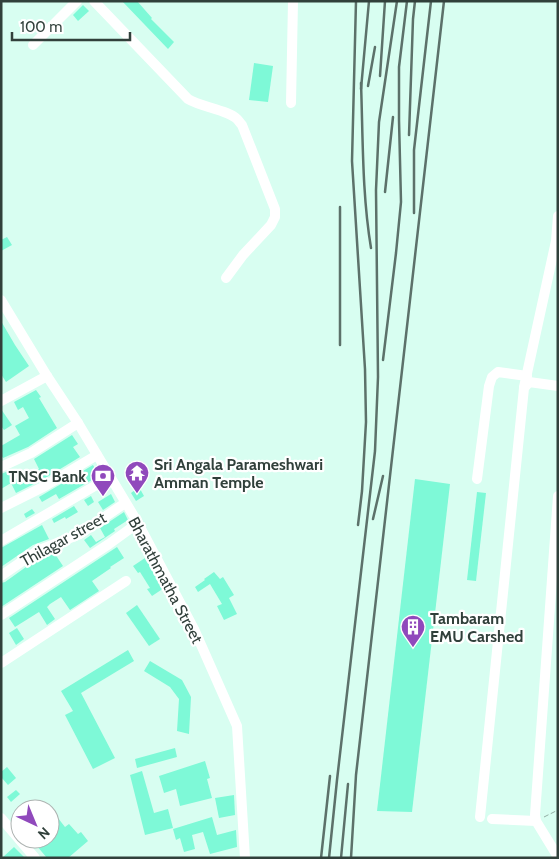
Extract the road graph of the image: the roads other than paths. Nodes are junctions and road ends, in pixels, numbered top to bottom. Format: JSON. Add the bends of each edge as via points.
{"nodes":[{"id":1,"x":77,"y":1,"type":"edge"},
{"id":2,"x":94,"y":1,"type":"edge"},
{"id":3,"x":293,"y":1,"type":"edge"},
{"id":4,"x":33,"y":45,"type":"dead end"},
{"id":5,"x":291,"y":103,"type":"dead end"},
{"id":6,"x":558,"y":216,"type":"edge"},
{"id":7,"x":226,"y":278,"type":"dead end"},
{"id":8,"x":1,"y":300,"type":"edge"},
{"id":9,"x":47,"y":376,"type":"junction"},
{"id":10,"x":527,"y":376,"type":"junction"},
{"id":11,"x":558,"y":386,"type":"edge"},
{"id":12,"x":524,"y":388,"type":"junction"},
{"id":13,"x":1,"y":401,"type":"edge"},
{"id":14,"x":78,"y":423,"type":"junction"},
{"id":15,"x":97,"y":455,"type":"junction"},
{"id":16,"x":1,"y":467,"type":"edge"},
{"id":17,"x":110,"y":477,"type":"junction"},
{"id":18,"x":477,"y":480,"type":"dead end"},
{"id":19,"x":558,"y":496,"type":"edge"},
{"id":20,"x":125,"y":503,"type":"junction"},
{"id":21,"x":1,"y":508,"type":"edge"},
{"id":22,"x":138,"y":523,"type":"junction"},
{"id":23,"x":1,"y":541,"type":"edge"},
{"id":24,"x":1,"y":576,"type":"edge"},
{"id":25,"x":126,"y":581,"type":"dead end"},
{"id":26,"x":1,"y":615,"type":"edge"},
{"id":27,"x":1,"y":663,"type":"edge"},
{"id":28,"x":480,"y":817,"type":"dead end"},
{"id":29,"x":1,"y":818,"type":"edge"},
{"id":30,"x":492,"y":819,"type":"dead end"},
{"id":31,"x":536,"y":820,"type":"junction"},
{"id":32,"x":558,"y":857,"type":"edge"},
{"id":33,"x":35,"y":858,"type":"edge"},
{"id":34,"x":245,"y":858,"type":"edge"}],
"edges":[{"from":1,"to":4,"type":"street"},
{"from":2,"to":7,"type":"street","via":[[188,99],[231,115],[242,125],[275,217]]},
{"from":3,"to":5,"type":"street"},
{"from":6,"to":10,"type":"street","via":[[556,241]]},
{"from":8,"to":9,"type":"street","name":"Bharathmatha Street"},
{"from":9,"to":13,"type":"street"},
{"from":9,"to":14,"type":"street","name":"Bharathmatha Street"},
{"from":10,"to":12,"type":"street"},
{"from":10,"to":18,"type":"street","via":[[498,372],[492,377]]},
{"from":11,"to":12,"type":"street","via":[[529,382]]},
{"from":12,"to":28,"type":"street"},
{"from":14,"to":15,"type":"street","name":"Bharathmatha Street"},
{"from":14,"to":16,"type":"street","via":[[31,453]]},
{"from":15,"to":17,"type":"street","name":"Bharathmatha Street"},
{"from":15,"to":21,"type":"street"},
{"from":17,"to":20,"type":"street","name":"Bharathmatha Street"},
{"from":17,"to":23,"type":"street"},
{"from":19,"to":31,"type":"street"},
{"from":20,"to":22,"type":"street","name":"Bharathmatha Street"},
{"from":20,"to":24,"type":"street","name":"Thilagar street","via":[[80,534],[37,551]]},
{"from":22,"to":26,"type":"street"},
{"from":22,"to":34,"type":"street","name":"Bharathmatha Street","via":[[194,629],[237,726]]},
{"from":25,"to":27,"type":"street"},
{"from":29,"to":33,"type":"street"},
{"from":30,"to":31,"type":"street"},
{"from":31,"to":32,"type":"street"}]}
